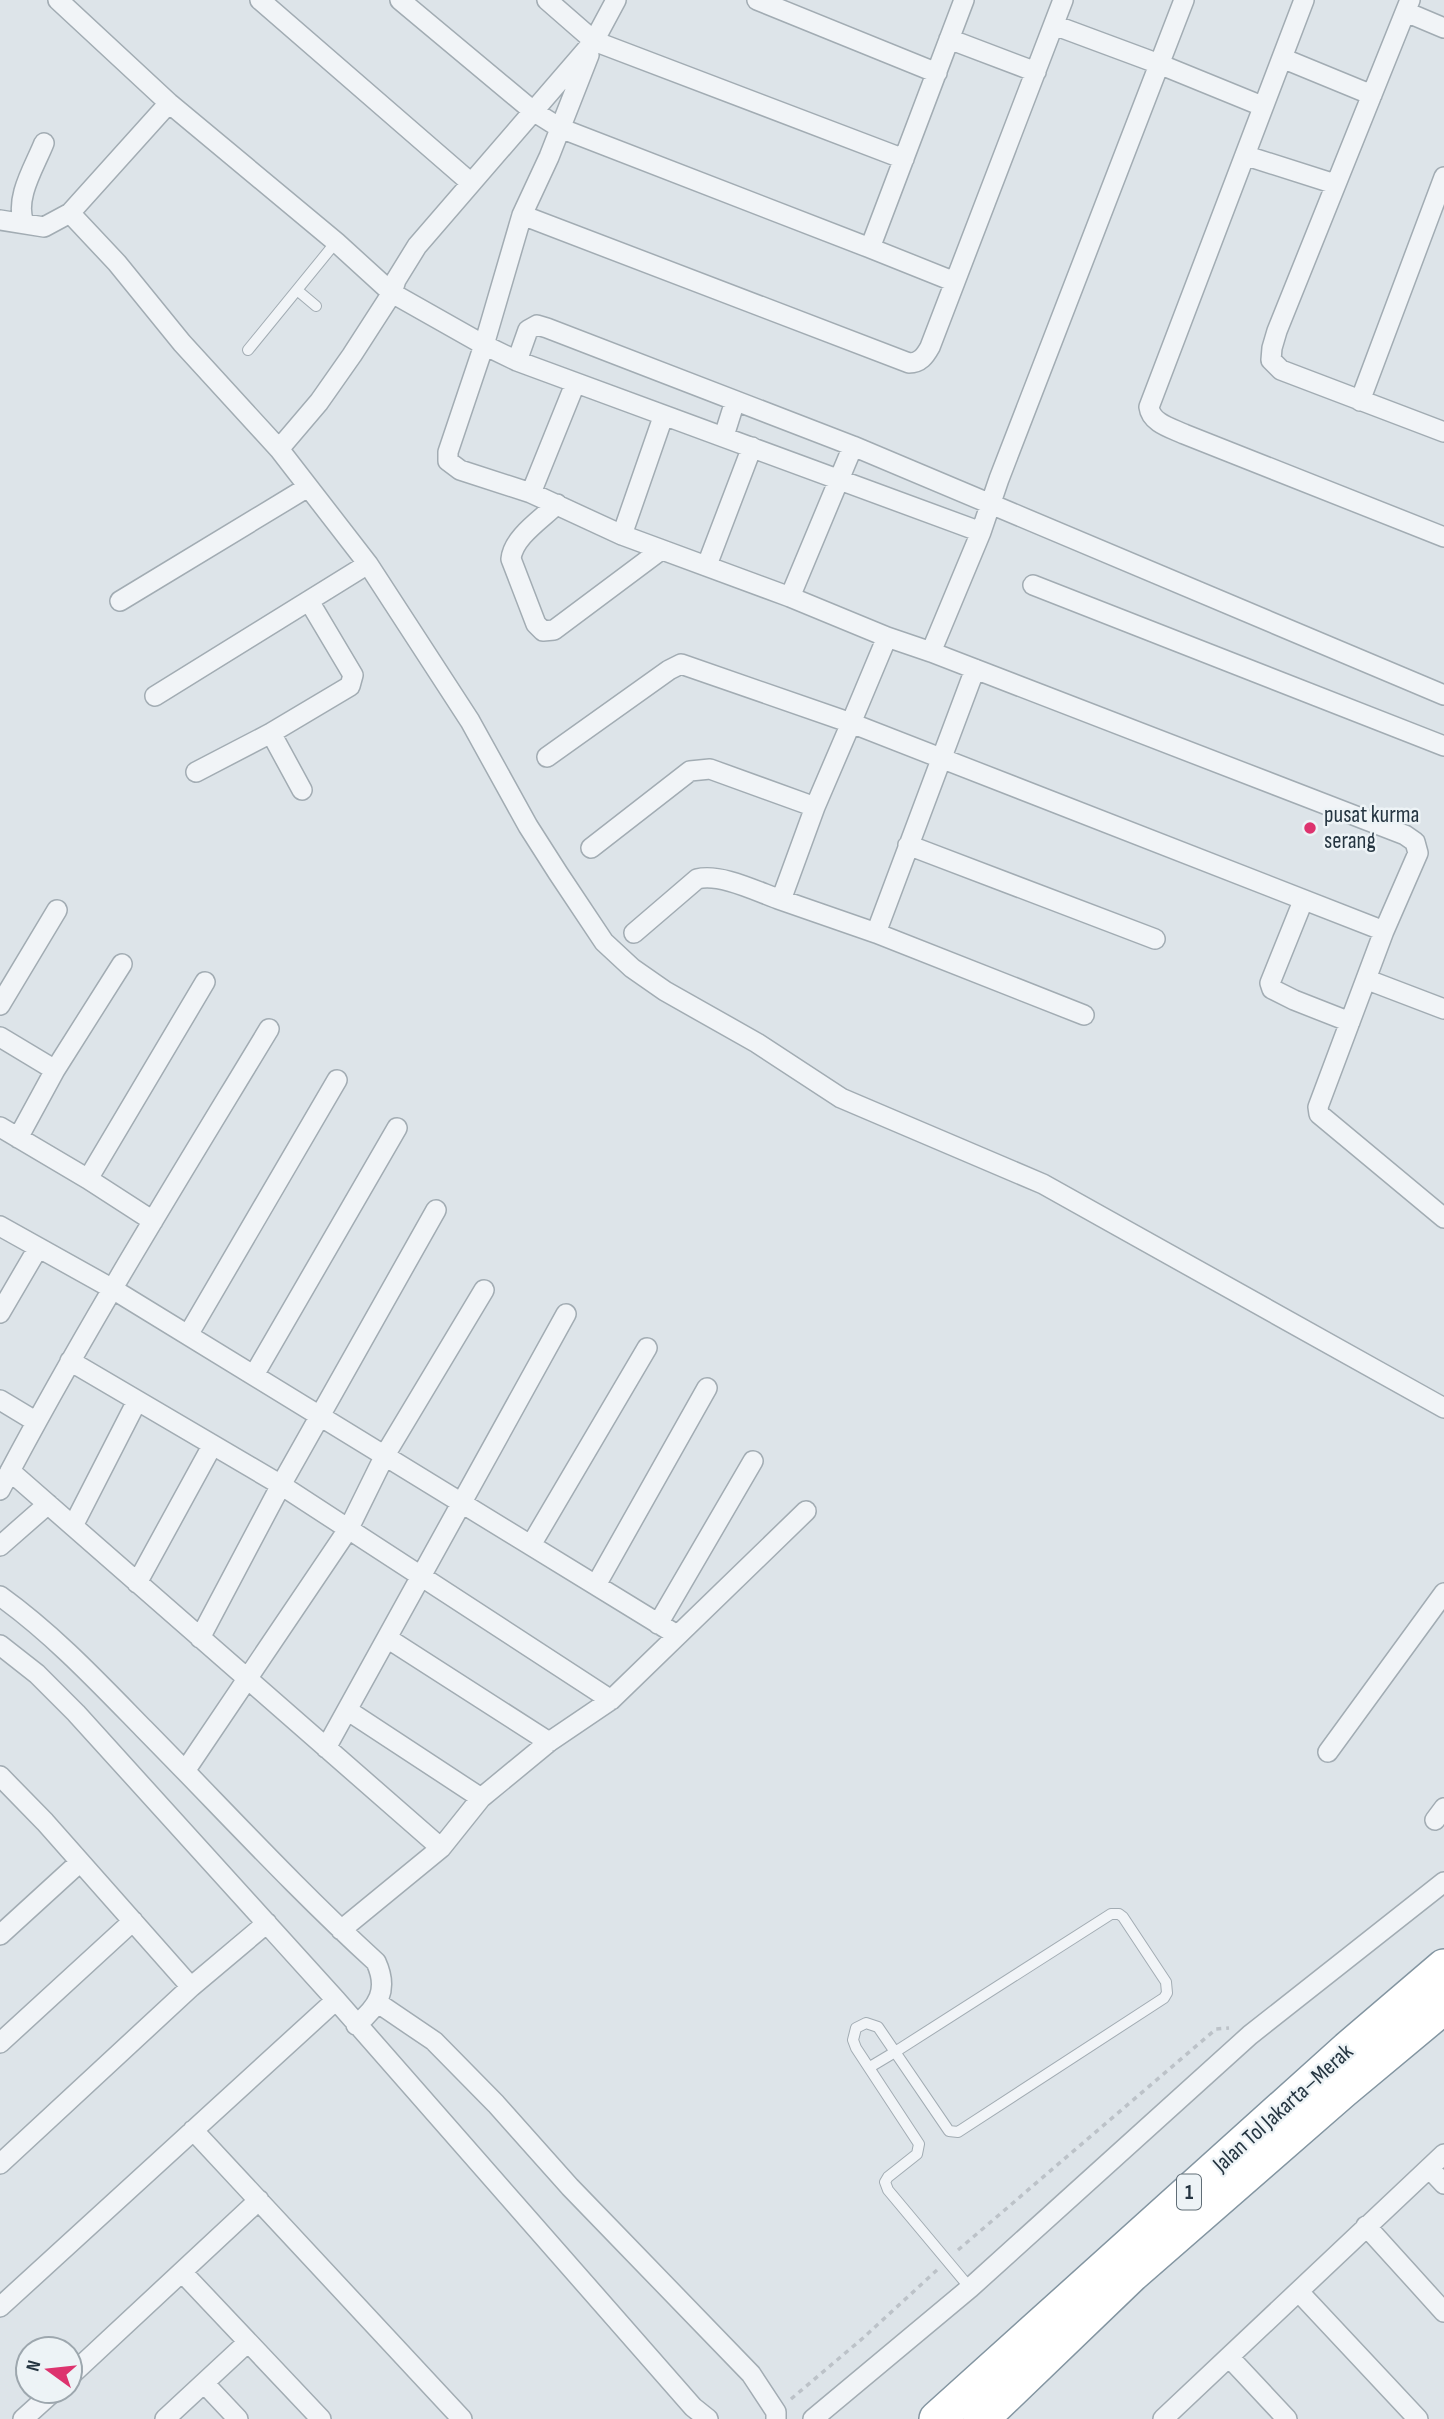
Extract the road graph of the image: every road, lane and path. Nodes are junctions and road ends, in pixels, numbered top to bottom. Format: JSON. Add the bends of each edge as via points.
{"nodes":[{"id":1,"x":58,"y":0,"type":"edge"},
{"id":2,"x":260,"y":0,"type":"edge"},
{"id":3,"x":400,"y":0,"type":"edge"},
{"id":4,"x":547,"y":0,"type":"edge"},
{"id":5,"x":616,"y":0,"type":"edge"},
{"id":6,"x":757,"y":0,"type":"edge"},
{"id":7,"x":964,"y":0,"type":"edge"},
{"id":8,"x":1063,"y":0,"type":"edge"},
{"id":9,"x":1184,"y":0,"type":"edge"},
{"id":10,"x":1304,"y":0,"type":"edge"},
{"id":11,"x":1408,"y":6,"type":"edge"},
{"id":12,"x":1054,"y":25,"type":"junction"},
{"id":13,"x":1444,"y":28,"type":"edge"},
{"id":14,"x":949,"y":39,"type":"junction"},
{"id":15,"x":594,"y":41,"type":"junction"},
{"id":16,"x":1282,"y":58,"type":"junction"},
{"id":17,"x":1159,"y":64,"type":"junction"},
{"id":18,"x":1036,"y":72,"type":"junction"},
{"id":19,"x":937,"y":73,"type":"junction"},
{"id":20,"x":1372,"y":95,"type":"junction"},
{"id":21,"x":169,"y":103,"type":"junction"},
{"id":22,"x":1262,"y":106,"type":"junction"},
{"id":23,"x":533,"y":111,"type":"junction"},
{"id":24,"x":561,"y":128,"type":"junction"},
{"id":25,"x":44,"y":143,"type":"dead end"},
{"id":26,"x":1247,"y":156,"type":"junction"},
{"id":27,"x":904,"y":159,"type":"junction"},
{"id":28,"x":1444,"y":177,"type":"edge"},
{"id":29,"x":471,"y":183,"type":"junction"},
{"id":30,"x":1335,"y":184,"type":"junction"},
{"id":31,"x":70,"y":213,"type":"junction"},
{"id":32,"x":522,"y":215,"type":"junction"},
{"id":33,"x":0,"y":220,"type":"edge"},
{"id":34,"x":23,"y":223,"type":"junction"},
{"id":35,"x":336,"y":242,"type":"junction"},
{"id":36,"x":870,"y":248,"type":"junction"},
{"id":37,"x":955,"y":282,"type":"junction"},
{"id":38,"x":297,"y":290,"type":"junction"},
{"id":39,"x":392,"y":293,"type":"junction"},
{"id":40,"x":316,"y":306,"type":"dead end"},
{"id":41,"x":484,"y":345,"type":"junction"},
{"id":42,"x":248,"y":350,"type":"dead end"},
{"id":43,"x":517,"y":361,"type":"junction"},
{"id":44,"x":575,"y":384,"type":"junction"},
{"id":45,"x":735,"y":401,"type":"junction"},
{"id":46,"x":1360,"y":401,"type":"junction"},
{"id":47,"x":663,"y":416,"type":"junction"},
{"id":48,"x":1444,"y":432,"type":"edge"},
{"id":49,"x":724,"y":436,"type":"junction"},
{"id":50,"x":853,"y":446,"type":"junction"},
{"id":51,"x":752,"y":447,"type":"junction"},
{"id":52,"x":279,"y":449,"type":"junction"},
{"id":53,"x":840,"y":480,"type":"junction"},
{"id":54,"x":308,"y":487,"type":"junction"},
{"id":55,"x":531,"y":493,"type":"junction"},
{"id":56,"x":557,"y":504,"type":"junction"},
{"id":57,"x":991,"y":506,"type":"junction"},
{"id":58,"x":981,"y":532,"type":"junction"},
{"id":59,"x":622,"y":535,"type":"junction"},
{"id":60,"x":1444,"y":537,"type":"edge"},
{"id":61,"x":661,"y":550,"type":"junction"},
{"id":62,"x":368,"y":564,"type":"junction"},
{"id":63,"x":707,"y":565,"type":"junction"},
{"id":64,"x":1033,"y":585,"type":"dead end"},
{"id":65,"x":790,"y":597,"type":"junction"},
{"id":66,"x":120,"y":601,"type":"dead end"},
{"id":67,"x":309,"y":601,"type":"junction"},
{"id":68,"x":887,"y":637,"type":"junction"},
{"id":69,"x":931,"y":652,"type":"junction"},
{"id":70,"x":975,"y":669,"type":"junction"},
{"id":71,"x":1444,"y":695,"type":"edge"},
{"id":72,"x":155,"y":696,"type":"dead end"},
{"id":73,"x":851,"y":723,"type":"junction"},
{"id":74,"x":271,"y":733,"type":"junction"},
{"id":75,"x":1444,"y":746,"type":"edge"},
{"id":76,"x":547,"y":757,"type":"dead end"},
{"id":77,"x":941,"y":758,"type":"junction"},
{"id":78,"x":196,"y":772,"type":"dead end"},
{"id":79,"x":302,"y":790,"type":"dead end"},
{"id":80,"x":815,"y":807,"type":"junction"},
{"id":81,"x":908,"y":845,"type":"junction"},
{"id":82,"x":592,"y":848,"type":"dead end"},
{"id":83,"x":781,"y":900,"type":"junction"},
{"id":84,"x":1303,"y":901,"type":"junction"},
{"id":85,"x":57,"y":910,"type":"dead end"},
{"id":86,"x":1384,"y":931,"type":"junction"},
{"id":87,"x":634,"y":933,"type":"dead end"},
{"id":88,"x":876,"y":933,"type":"junction"},
{"id":89,"x":1155,"y":939,"type":"dead end"},
{"id":90,"x":122,"y":964,"type":"dead end"},
{"id":91,"x":1367,"y":980,"type":"junction"},
{"id":92,"x":205,"y":982,"type":"dead end"},
{"id":93,"x":0,"y":1005,"type":"edge"},
{"id":94,"x":1444,"y":1009,"type":"edge"},
{"id":95,"x":1084,"y":1015,"type":"dead end"},
{"id":96,"x":1350,"y":1022,"type":"junction"},
{"id":97,"x":269,"y":1029,"type":"dead end"},
{"id":98,"x":0,"y":1037,"type":"edge"},
{"id":99,"x":55,"y":1070,"type":"junction"},
{"id":100,"x":337,"y":1080,"type":"dead end"},
{"id":101,"x":0,"y":1127,"type":"edge"},
{"id":102,"x":397,"y":1128,"type":"dead end"},
{"id":103,"x":18,"y":1138,"type":"junction"},
{"id":104,"x":88,"y":1179,"type":"junction"},
{"id":105,"x":436,"y":1210,"type":"dead end"},
{"id":106,"x":1444,"y":1218,"type":"edge"},
{"id":107,"x":153,"y":1221,"type":"junction"},
{"id":108,"x":0,"y":1226,"type":"edge"},
{"id":109,"x":38,"y":1248,"type":"junction"},
{"id":110,"x":111,"y":1288,"type":"junction"},
{"id":111,"x":484,"y":1290,"type":"dead end"},
{"id":112,"x":0,"y":1313,"type":"edge"},
{"id":113,"x":566,"y":1314,"type":"dead end"},
{"id":114,"x":188,"y":1335,"type":"junction"},
{"id":115,"x":647,"y":1349,"type":"dead end"},
{"id":116,"x":70,"y":1360,"type":"junction"},
{"id":117,"x":254,"y":1375,"type":"junction"},
{"id":118,"x":707,"y":1388,"type":"dead end"},
{"id":119,"x":0,"y":1400,"type":"edge"},
{"id":120,"x":137,"y":1401,"type":"junction"},
{"id":121,"x":1442,"y":1402,"type":"edge"},
{"id":122,"x":320,"y":1415,"type":"junction"},
{"id":123,"x":35,"y":1421,"type":"junction"},
{"id":124,"x":212,"y":1446,"type":"junction"},
{"id":125,"x":386,"y":1455,"type":"junction"},
{"id":126,"x":753,"y":1461,"type":"dead end"},
{"id":127,"x":10,"y":1471,"type":"junction"},
{"id":128,"x":282,"y":1485,"type":"junction"},
{"id":129,"x":0,"y":1489,"type":"edge"},
{"id":130,"x":48,"y":1504,"type":"junction"},
{"id":131,"x":806,"y":1511,"type":"dead end"},
{"id":132,"x":73,"y":1526,"type":"junction"},
{"id":133,"x":349,"y":1528,"type":"junction"},
{"id":134,"x":531,"y":1545,"type":"junction"},
{"id":135,"x":0,"y":1546,"type":"edge"},
{"id":136,"x":138,"y":1583,"type":"junction"},
{"id":137,"x":596,"y":1586,"type":"junction"},
{"id":138,"x":1444,"y":1593,"type":"edge"},
{"id":139,"x":0,"y":1596,"type":"edge"},
{"id":140,"x":658,"y":1624,"type":"junction"},
{"id":141,"x":677,"y":1635,"type":"junction"},
{"id":142,"x":200,"y":1638,"type":"junction"},
{"id":143,"x":387,"y":1638,"type":"junction"},
{"id":144,"x":0,"y":1645,"type":"edge"},
{"id":145,"x":247,"y":1680,"type":"junction"},
{"id":146,"x":611,"y":1700,"type":"junction"},
{"id":147,"x":347,"y":1710,"type":"junction"},
{"id":148,"x":549,"y":1742,"type":"junction"},
{"id":149,"x":326,"y":1748,"type":"junction"},
{"id":150,"x":1328,"y":1752,"type":"dead end"},
{"id":151,"x":185,"y":1770,"type":"junction"},
{"id":152,"x":0,"y":1776,"type":"edge"},
{"id":153,"x":481,"y":1798,"type":"junction"},
{"id":154,"x":441,"y":1847,"type":"junction"},
{"id":155,"x":80,"y":1862,"type":"junction"},
{"id":156,"x":1444,"y":1881,"type":"edge"},
{"id":157,"x":133,"y":1921,"type":"junction"},
{"id":158,"x":4,"y":1922,"type":"edge"},
{"id":159,"x":267,"y":1923,"type":"junction"},
{"id":160,"x":341,"y":1930,"type":"junction"},
{"id":161,"x":1444,"y":1967,"type":"edge"},
{"id":162,"x":191,"y":1987,"type":"junction"},
{"id":163,"x":381,"y":1990,"type":"junction"},
{"id":164,"x":336,"y":2000,"type":"junction"},
{"id":165,"x":1444,"y":2006,"type":"edge"},
{"id":166,"x":356,"y":2025,"type":"junction"},
{"id":167,"x":1250,"y":2035,"type":"junction"},
{"id":168,"x":0,"y":2043,"type":"edge"},
{"id":169,"x":895,"y":2052,"type":"junction"},
{"id":170,"x":870,"y":2067,"type":"junction"},
{"id":171,"x":193,"y":2130,"type":"junction"},
{"id":172,"x":1444,"y":2154,"type":"edge"},
{"id":173,"x":0,"y":2164,"type":"edge"},
{"id":174,"x":1429,"y":2168,"type":"junction"},
{"id":175,"x":1444,"y":2184,"type":"edge"},
{"id":176,"x":259,"y":2200,"type":"junction"},
{"id":177,"x":1366,"y":2226,"type":"junction"},
{"id":178,"x":946,"y":2261,"type":"junction"},
{"id":179,"x":182,"y":2272,"type":"junction"},
{"id":180,"x":970,"y":2288,"type":"junction"},
{"id":181,"x":1299,"y":2292,"type":"junction"},
{"id":182,"x":0,"y":2307,"type":"edge"},
{"id":183,"x":1444,"y":2312,"type":"edge"},
{"id":184,"x":248,"y":2342,"type":"junction"},
{"id":185,"x":1229,"y":2357,"type":"junction"},
{"id":186,"x":84,"y":2363,"type":"edge"},
{"id":187,"x":204,"y":2383,"type":"junction"},
{"id":188,"x":38,"y":2405,"type":"edge"},
{"id":189,"x":309,"y":2415,"type":"edge"},
{"id":190,"x":776,"y":2415,"type":"edge"},
{"id":191,"x":455,"y":2416,"type":"edge"},
{"id":192,"x":23,"y":2419,"type":"edge"},
{"id":193,"x":165,"y":2419,"type":"edge"},
{"id":194,"x":238,"y":2419,"type":"edge"},
{"id":195,"x":708,"y":2419,"type":"edge"},
{"id":196,"x":813,"y":2419,"type":"edge"},
{"id":197,"x":937,"y":2419,"type":"edge"},
{"id":198,"x":981,"y":2419,"type":"edge"},
{"id":199,"x":1163,"y":2419,"type":"edge"},
{"id":200,"x":1287,"y":2419,"type":"edge"},
{"id":201,"x":1418,"y":2419,"type":"edge"}],
"edges":[{"from":1,"to":21,"type":"street"},
{"from":2,"to":29,"type":"street"},
{"from":3,"to":23,"type":"street"},
{"from":4,"to":15,"type":"street"},
{"from":5,"to":15,"type":"street"},
{"from":6,"to":19,"type":"street"},
{"from":7,"to":14,"type":"street"},
{"from":8,"to":12,"type":"street"},
{"from":9,"to":17,"type":"street"},
{"from":10,"to":16,"type":"street"},
{"from":11,"to":13,"type":"street"},
{"from":11,"to":20,"type":"street"},
{"from":12,"to":17,"type":"street"},
{"from":12,"to":18,"type":"street"},
{"from":14,"to":18,"type":"street"},
{"from":14,"to":19,"type":"street"},
{"from":15,"to":23,"type":"street"},
{"from":15,"to":24,"type":"street"},
{"from":15,"to":27,"type":"street"},
{"from":16,"to":20,"type":"street"},
{"from":16,"to":22,"type":"street"},
{"from":17,"to":22,"type":"street"},
{"from":17,"to":57,"type":"street"},
{"from":18,"to":37,"type":"street"},
{"from":19,"to":27,"type":"street"},
{"from":20,"to":30,"type":"street"},
{"from":21,"to":31,"type":"street"},
{"from":21,"to":35,"type":"street"},
{"from":22,"to":26,"type":"street"},
{"from":23,"to":24,"type":"street"},
{"from":23,"to":29,"type":"street"},
{"from":24,"to":32,"type":"street"},
{"from":24,"to":36,"type":"street"},
{"from":25,"to":34,"type":"street","via":[[21,203]]},
{"from":26,"to":30,"type":"street"},
{"from":26,"to":60,"type":"street","via":[[1149,407],[1150,415],[1184,434]]},
{"from":27,"to":36,"type":"street"},
{"from":28,"to":46,"type":"street"},
{"from":29,"to":39,"type":"street","via":[[417,246]]},
{"from":30,"to":46,"type":"street","via":[[1271,360],[1281,370]]},
{"from":31,"to":34,"type":"street","via":[[44,227]]},
{"from":31,"to":52,"type":"street"},
{"from":32,"to":37,"type":"street","via":[[909,363],[926,354]]},
{"from":32,"to":41,"type":"street"},
{"from":33,"to":34,"type":"street"},
{"from":35,"to":38,"type":"lane"},
{"from":35,"to":39,"type":"street"},
{"from":36,"to":37,"type":"street"},
{"from":38,"to":40,"type":"lane"},
{"from":38,"to":42,"type":"lane"},
{"from":39,"to":41,"type":"street"},
{"from":39,"to":52,"type":"street","via":[[319,402]]},
{"from":41,"to":43,"type":"street"},
{"from":41,"to":55,"type":"street","via":[[448,461],[460,470]]},
{"from":43,"to":44,"type":"street"},
{"from":43,"to":45,"type":"street","via":[[528,330],[537,325]]},
{"from":44,"to":47,"type":"street"},
{"from":44,"to":55,"type":"street"},
{"from":45,"to":49,"type":"street"},
{"from":45,"to":50,"type":"street"},
{"from":46,"to":48,"type":"street"},
{"from":47,"to":49,"type":"street"},
{"from":47,"to":59,"type":"street"},
{"from":49,"to":51,"type":"street"},
{"from":50,"to":53,"type":"street"},
{"from":50,"to":57,"type":"street"},
{"from":51,"to":53,"type":"street"},
{"from":51,"to":63,"type":"street"},
{"from":52,"to":54,"type":"street"},
{"from":53,"to":58,"type":"street"},
{"from":53,"to":65,"type":"street"},
{"from":54,"to":62,"type":"street"},
{"from":54,"to":66,"type":"street"},
{"from":55,"to":56,"type":"street"},
{"from":56,"to":59,"type":"street"},
{"from":56,"to":61,"type":"street","via":[[518,542],[511,559],[536,624],[543,631],[554,630]]},
{"from":57,"to":58,"type":"street"},
{"from":57,"to":71,"type":"street"},
{"from":58,"to":69,"type":"street"},
{"from":59,"to":61,"type":"street"},
{"from":61,"to":63,"type":"street"},
{"from":62,"to":67,"type":"street"},
{"from":62,"to":121,"type":"street","via":[[470,721],[558,873],[604,942],[632,968],[841,1098],[1043,1184]]},
{"from":63,"to":65,"type":"street"},
{"from":64,"to":75,"type":"street"},
{"from":65,"to":68,"type":"street"},
{"from":67,"to":72,"type":"street"},
{"from":67,"to":74,"type":"street","via":[[353,675],[352,683]]},
{"from":68,"to":69,"type":"street"},
{"from":68,"to":73,"type":"street"},
{"from":69,"to":70,"type":"street"},
{"from":70,"to":77,"type":"street"},
{"from":70,"to":86,"type":"street","via":[[1405,835],[1415,842],[1418,853]]},
{"from":73,"to":76,"type":"street","via":[[681,664]]},
{"from":73,"to":77,"type":"street"},
{"from":73,"to":80,"type":"street"},
{"from":74,"to":78,"type":"street"},
{"from":74,"to":79,"type":"street"},
{"from":77,"to":81,"type":"street"},
{"from":77,"to":84,"type":"street"},
{"from":80,"to":82,"type":"street","via":[[701,768],[690,771]]},
{"from":80,"to":83,"type":"street"},
{"from":81,"to":88,"type":"street"},
{"from":81,"to":89,"type":"street"},
{"from":83,"to":87,"type":"street","via":[[717,878],[697,879]]},
{"from":83,"to":88,"type":"street"},
{"from":84,"to":86,"type":"street"},
{"from":84,"to":96,"type":"street","via":[[1270,983],[1272,989]]},
{"from":85,"to":93,"type":"street"},
{"from":86,"to":91,"type":"street"},
{"from":88,"to":95,"type":"street"},
{"from":90,"to":99,"type":"street"},
{"from":91,"to":94,"type":"street"},
{"from":91,"to":96,"type":"street"},
{"from":92,"to":104,"type":"street"},
{"from":96,"to":106,"type":"street","via":[[1319,1114]]},
{"from":97,"to":107,"type":"street"},
{"from":98,"to":99,"type":"street"},
{"from":99,"to":103,"type":"street"},
{"from":100,"to":114,"type":"street"},
{"from":101,"to":103,"type":"street"},
{"from":102,"to":117,"type":"street"},
{"from":103,"to":104,"type":"street"},
{"from":104,"to":107,"type":"street"},
{"from":105,"to":122,"type":"street"},
{"from":107,"to":110,"type":"street"},
{"from":108,"to":109,"type":"street"},
{"from":109,"to":110,"type":"street"},
{"from":109,"to":112,"type":"street"},
{"from":110,"to":114,"type":"street"},
{"from":110,"to":116,"type":"street"},
{"from":111,"to":125,"type":"street"},
{"from":113,"to":143,"type":"street"},
{"from":114,"to":117,"type":"street"},
{"from":115,"to":134,"type":"street"},
{"from":116,"to":120,"type":"street"},
{"from":116,"to":123,"type":"street"},
{"from":117,"to":122,"type":"street"},
{"from":118,"to":137,"type":"street"},
{"from":119,"to":123,"type":"street"},
{"from":120,"to":124,"type":"street"},
{"from":120,"to":132,"type":"street"},
{"from":122,"to":125,"type":"street"},
{"from":122,"to":128,"type":"street"},
{"from":123,"to":127,"type":"street"},
{"from":124,"to":128,"type":"street"},
{"from":124,"to":136,"type":"street"},
{"from":125,"to":133,"type":"street"},
{"from":125,"to":134,"type":"street"},
{"from":126,"to":140,"type":"street"},
{"from":127,"to":129,"type":"street"},
{"from":127,"to":130,"type":"street"},
{"from":128,"to":133,"type":"street"},
{"from":128,"to":142,"type":"street"},
{"from":130,"to":132,"type":"street"},
{"from":130,"to":135,"type":"street"},
{"from":131,"to":141,"type":"street"},
{"from":132,"to":136,"type":"street"},
{"from":133,"to":145,"type":"street"},
{"from":133,"to":146,"type":"street"},
{"from":134,"to":137,"type":"street"},
{"from":136,"to":142,"type":"street"},
{"from":137,"to":140,"type":"street"},
{"from":138,"to":150,"type":"street"},
{"from":139,"to":151,"type":"street","via":[[57,1642]]},
{"from":140,"to":141,"type":"street"},
{"from":141,"to":146,"type":"street"},
{"from":142,"to":145,"type":"street"},
{"from":143,"to":147,"type":"street"},
{"from":143,"to":148,"type":"street"},
{"from":144,"to":159,"type":"street","via":[[76,1713]]},
{"from":145,"to":149,"type":"street"},
{"from":145,"to":151,"type":"street"},
{"from":146,"to":148,"type":"street"},
{"from":147,"to":149,"type":"street"},
{"from":147,"to":153,"type":"street"},
{"from":148,"to":153,"type":"street"},
{"from":149,"to":154,"type":"street"},
{"from":151,"to":160,"type":"street"},
{"from":152,"to":155,"type":"street"},
{"from":153,"to":154,"type":"street"},
{"from":154,"to":160,"type":"street"},
{"from":155,"to":157,"type":"street"},
{"from":155,"to":158,"type":"street"},
{"from":156,"to":167,"type":"street"},
{"from":157,"to":162,"type":"street"},
{"from":157,"to":168,"type":"street"},
{"from":159,"to":162,"type":"street"},
{"from":159,"to":164,"type":"street"},
{"from":160,"to":163,"type":"street","via":[[376,1962]]},
{"from":161,"to":197,"type":"highway","name":"Jalan Tol Jakarta–Merak","number":"1"},
{"from":162,"to":173,"type":"street"},
{"from":163,"to":166,"type":"street","via":[[372,2012]]},
{"from":163,"to":190,"type":"street","via":[[496,2104],[751,2374]]},
{"from":164,"to":166,"type":"street"},
{"from":164,"to":171,"type":"street"},
{"from":165,"to":198,"type":"highway","name":"Jalan Tol Jakarta–Merak","number":"1","via":[[1143,2265]]},
{"from":166,"to":195,"type":"street"},
{"from":167,"to":178,"type":"path","via":[[1232,2028],[1216,2029]]},
{"from":167,"to":180,"type":"street"},
{"from":169,"to":169,"type":"lane","via":[[1115,1913],[1123,1917],[1167,1987],[1164,1998],[958,2133],[949,2131]]},
{"from":169,"to":170,"type":"lane"},
{"from":169,"to":170,"type":"lane","via":[[876,2025],[861,2025],[854,2033],[854,2044]]},
{"from":170,"to":178,"type":"lane","via":[[919,2144],[918,2154],[886,2182]]},
{"from":171,"to":176,"type":"street"},
{"from":171,"to":182,"type":"street"},
{"from":172,"to":174,"type":"street"},
{"from":174,"to":175,"type":"street"},
{"from":174,"to":177,"type":"street"},
{"from":176,"to":179,"type":"street"},
{"from":176,"to":191,"type":"street"},
{"from":177,"to":181,"type":"street"},
{"from":177,"to":183,"type":"street"},
{"from":178,"to":180,"type":"lane"},
{"from":178,"to":190,"type":"path"},
{"from":179,"to":184,"type":"street"},
{"from":179,"to":186,"type":"street"},
{"from":180,"to":196,"type":"street"},
{"from":181,"to":185,"type":"street"},
{"from":181,"to":201,"type":"street"},
{"from":184,"to":187,"type":"street"},
{"from":184,"to":189,"type":"street"},
{"from":185,"to":199,"type":"street"},
{"from":185,"to":200,"type":"street"},
{"from":187,"to":193,"type":"street"},
{"from":187,"to":194,"type":"street"},
{"from":188,"to":192,"type":"street"}]}
